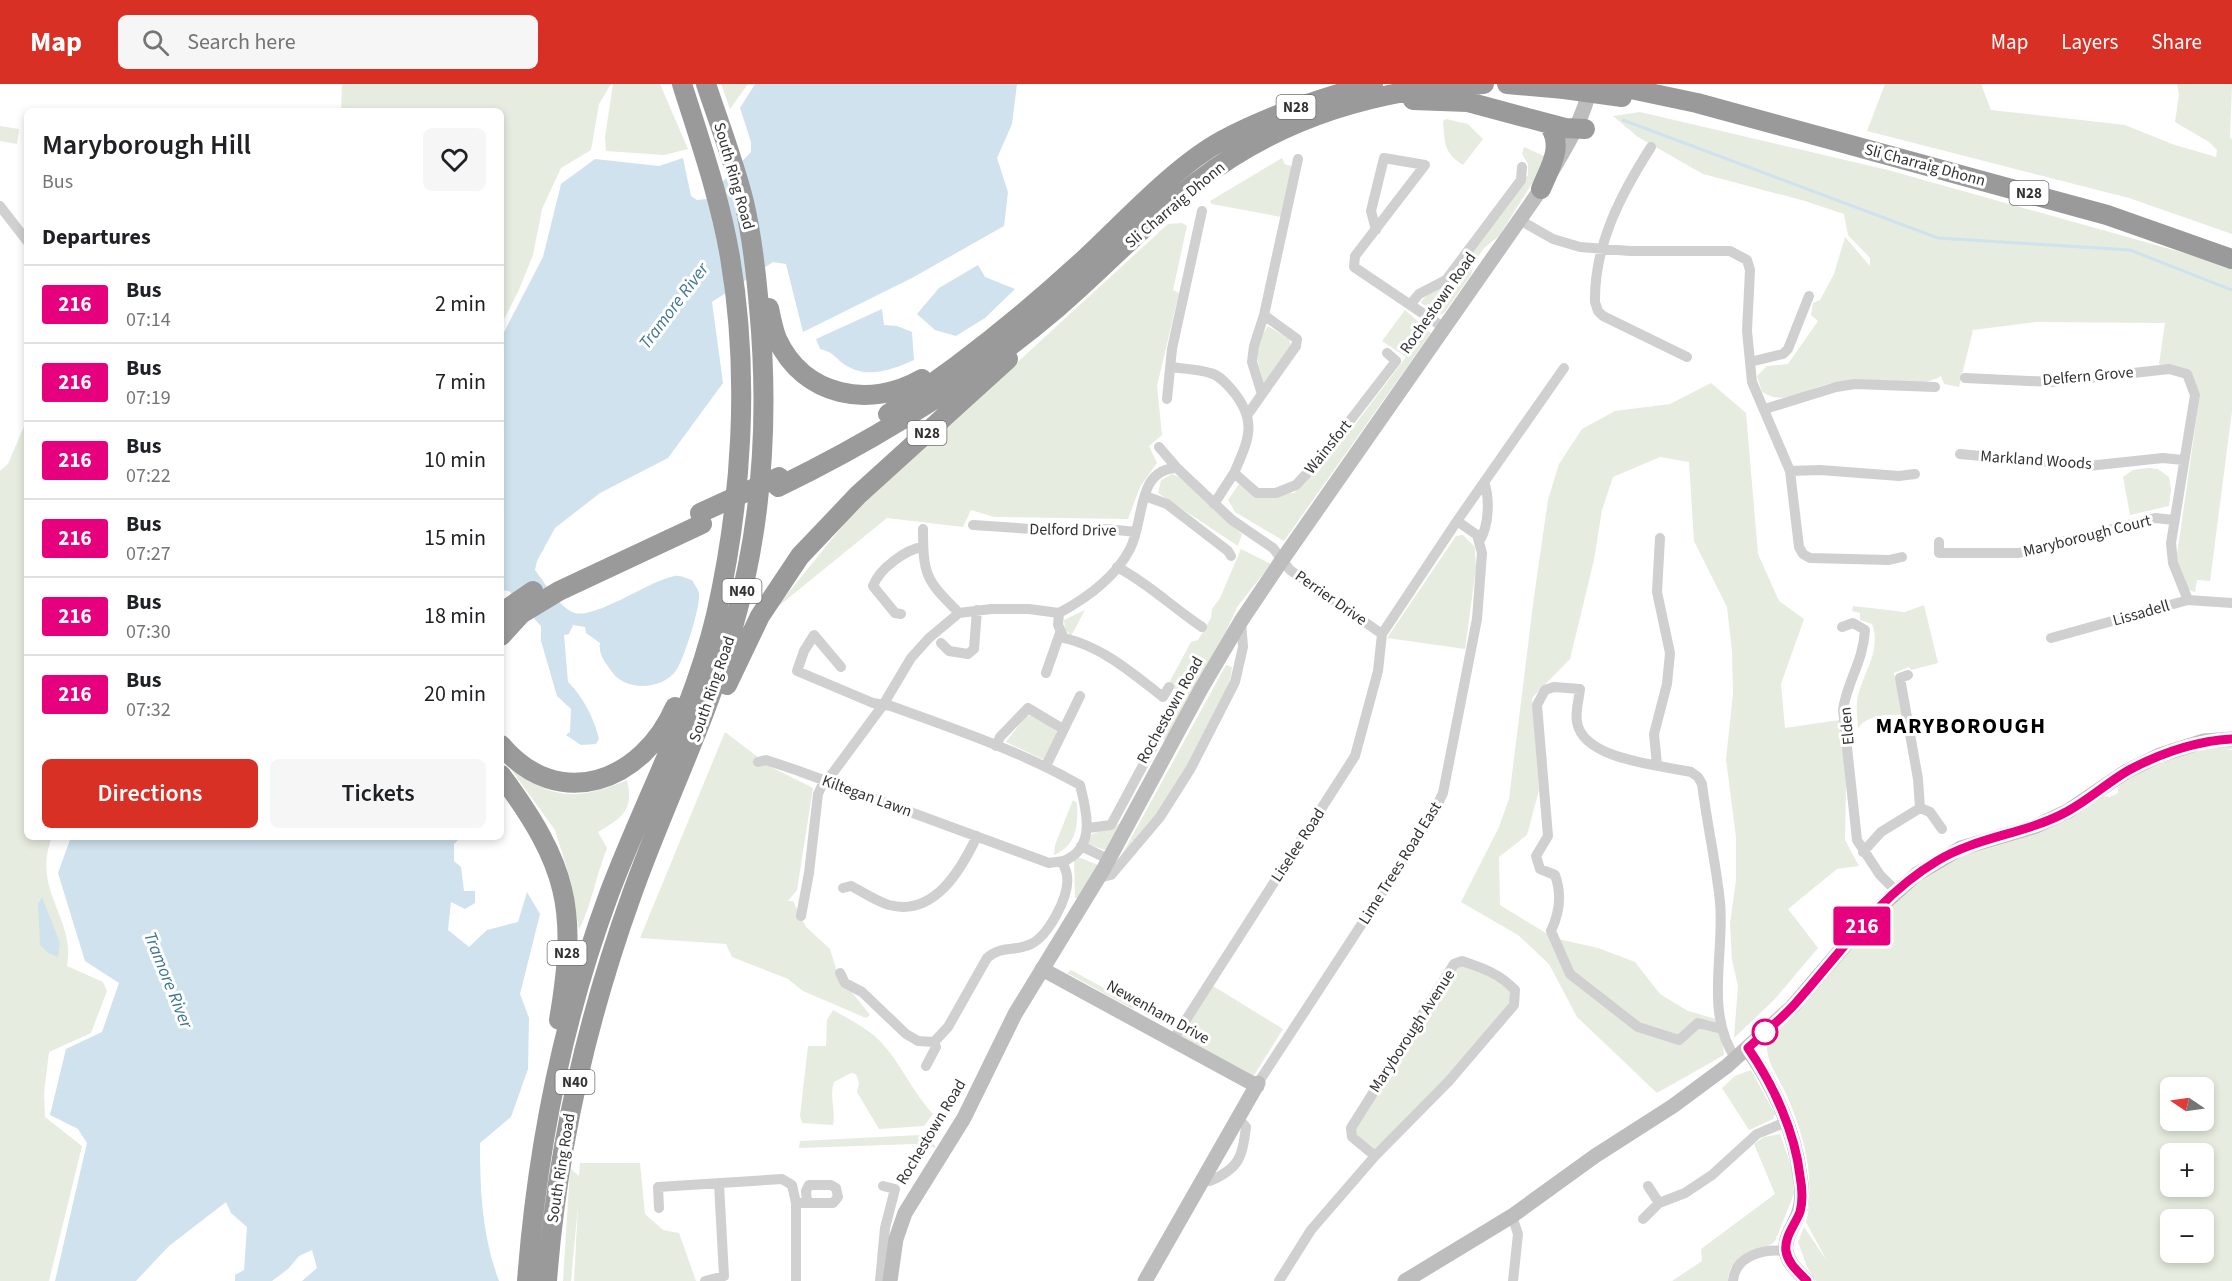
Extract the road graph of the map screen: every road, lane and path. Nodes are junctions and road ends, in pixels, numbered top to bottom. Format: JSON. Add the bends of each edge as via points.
{"nodes":[{"id":1,"x":682,"y":84,"type":"edge"},
{"id":2,"x":706,"y":84,"type":"edge"},
{"id":3,"x":1329,"y":84,"type":"edge"},
{"id":4,"x":1372,"y":84,"type":"edge"},
{"id":5,"x":1484,"y":84,"type":"edge"},
{"id":6,"x":1507,"y":84,"type":"edge"},
{"id":7,"x":1591,"y":84,"type":"edge"},
{"id":8,"x":1599,"y":84,"type":"edge"},
{"id":9,"x":1618,"y":89,"type":"edge"},
{"id":10,"x":1339,"y":108,"type":"junction"},
{"id":11,"x":1548,"y":124,"type":"junction"},
{"id":12,"x":1580,"y":129,"type":"junction"},
{"id":13,"x":1222,"y":140,"type":"junction"},
{"id":14,"x":1651,"y":147,"type":"dead end"},
{"id":15,"x":1298,"y":159,"type":"dead end"},
{"id":16,"x":1522,"y":167,"type":"dead end"},
{"id":17,"x":1541,"y":189,"type":"junction"},
{"id":18,"x":0,"y":206,"type":"edge"},
{"id":19,"x":1202,"y":211,"type":"dead end"},
{"id":20,"x":1518,"y":219,"type":"junction"},
{"id":21,"x":1376,"y":230,"type":"junction"},
{"id":22,"x":24,"y":237,"type":"edge"},
{"id":23,"x":1600,"y":249,"type":"junction"},
{"id":24,"x":2232,"y":259,"type":"edge"},
{"id":25,"x":759,"y":272,"type":"junction"},
{"id":26,"x":1809,"y":296,"type":"dead end"},
{"id":27,"x":1410,"y":305,"type":"junction"},
{"id":28,"x":1055,"y":310,"type":"junction"},
{"id":29,"x":1264,"y":315,"type":"junction"},
{"id":30,"x":1443,"y":327,"type":"junction"},
{"id":31,"x":992,"y":338,"type":"junction"},
{"id":32,"x":1387,"y":353,"type":"dead end"},
{"id":33,"x":1687,"y":357,"type":"dead end"},
{"id":34,"x":1750,"y":362,"type":"junction"},
{"id":35,"x":1172,"y":367,"type":"junction"},
{"id":36,"x":1564,"y":368,"type":"dead end"},
{"id":37,"x":1965,"y":378,"type":"dead end"},
{"id":38,"x":1935,"y":387,"type":"dead end"},
{"id":39,"x":1262,"y":394,"type":"junction"},
{"id":40,"x":1167,"y":399,"type":"dead end"},
{"id":41,"x":1765,"y":410,"type":"junction"},
{"id":42,"x":1248,"y":414,"type":"junction"},
{"id":43,"x":1159,"y":447,"type":"dead end"},
{"id":44,"x":1960,"y":454,"type":"dead end"},
{"id":45,"x":2183,"y":460,"type":"junction"},
{"id":46,"x":1177,"y":468,"type":"junction"},
{"id":47,"x":1790,"y":471,"type":"junction"},
{"id":48,"x":1234,"y":473,"type":"junction"},
{"id":49,"x":1915,"y":474,"type":"dead end"},
{"id":50,"x":778,"y":482,"type":"junction"},
{"id":51,"x":1484,"y":482,"type":"junction"},
{"id":52,"x":1145,"y":496,"type":"junction"},
{"id":53,"x":1214,"y":504,"type":"junction"},
{"id":54,"x":1457,"y":520,"type":"junction"},
{"id":55,"x":2174,"y":520,"type":"junction"},
{"id":56,"x":973,"y":525,"type":"dead end"},
{"id":57,"x":923,"y":529,"type":"dead end"},
{"id":58,"x":1136,"y":532,"type":"junction"},
{"id":59,"x":1660,"y":538,"type":"dead end"},
{"id":60,"x":1480,"y":540,"type":"junction"},
{"id":61,"x":1939,"y":542,"type":"dead end"},
{"id":62,"x":923,"y":547,"type":"junction"},
{"id":63,"x":1231,"y":556,"type":"dead end"},
{"id":64,"x":1902,"y":557,"type":"dead end"},
{"id":65,"x":1282,"y":560,"type":"junction"},
{"id":66,"x":1117,"y":567,"type":"junction"},
{"id":67,"x":724,"y":575,"type":"junction"},
{"id":68,"x":2188,"y":600,"type":"junction"},
{"id":69,"x":2232,"y":603,"type":"edge"},
{"id":70,"x":977,"y":610,"type":"junction"},
{"id":71,"x":511,"y":611,"type":"edge"},
{"id":72,"x":959,"y":613,"type":"junction"},
{"id":73,"x":901,"y":614,"type":"dead end"},
{"id":74,"x":1059,"y":614,"type":"junction"},
{"id":75,"x":1241,"y":621,"type":"junction"},
{"id":76,"x":1202,"y":627,"type":"dead end"},
{"id":77,"x":1842,"y":627,"type":"dead end"},
{"id":78,"x":504,"y":628,"type":"edge"},
{"id":79,"x":1060,"y":633,"type":"junction"},
{"id":80,"x":1382,"y":634,"type":"junction"},
{"id":81,"x":2051,"y":638,"type":"dead end"},
{"id":82,"x":941,"y":643,"type":"dead end"},
{"id":83,"x":841,"y":667,"type":"dead end"},
{"id":84,"x":1046,"y":673,"type":"dead end"},
{"id":85,"x":1908,"y":675,"type":"dead end"},
{"id":86,"x":1169,"y":687,"type":"dead end"},
{"id":87,"x":1080,"y":696,"type":"dead end"},
{"id":88,"x":883,"y":705,"type":"junction"},
{"id":89,"x":1064,"y":729,"type":"junction"},
{"id":90,"x":2232,"y":740,"type":"edge"},
{"id":91,"x":1156,"y":741,"type":"dead end"},
{"id":92,"x":996,"y":746,"type":"junction"},
{"id":93,"x":504,"y":748,"type":"edge"},
{"id":94,"x":758,"y":762,"type":"dead end"},
{"id":95,"x":1657,"y":765,"type":"junction"},
{"id":96,"x":1047,"y":766,"type":"junction"},
{"id":97,"x":504,"y":779,"type":"edge"},
{"id":98,"x":825,"y":781,"type":"junction"},
{"id":99,"x":1920,"y":808,"type":"junction"},
{"id":100,"x":1088,"y":828,"type":"junction"},
{"id":101,"x":1942,"y":829,"type":"dead end"},
{"id":102,"x":977,"y":836,"type":"junction"},
{"id":103,"x":1081,"y":846,"type":"junction"},
{"id":104,"x":1863,"y":852,"type":"junction"},
{"id":105,"x":1108,"y":859,"type":"junction"},
{"id":106,"x":1068,"y":860,"type":"junction"},
{"id":107,"x":1098,"y":878,"type":"junction"},
{"id":108,"x":843,"y":888,"type":"dead end"},
{"id":109,"x":633,"y":890,"type":"junction"},
{"id":110,"x":1896,"y":891,"type":"junction"},
{"id":111,"x":801,"y":916,"type":"dead end"},
{"id":112,"x":1042,"y":969,"type":"junction"},
{"id":113,"x":840,"y":973,"type":"dead end"},
{"id":114,"x":1722,"y":1029,"type":"junction"},
{"id":115,"x":1173,"y":1040,"type":"junction"},
{"id":116,"x":934,"y":1042,"type":"junction"},
{"id":117,"x":1742,"y":1053,"type":"junction"},
{"id":118,"x":926,"y":1066,"type":"dead end"},
{"id":119,"x":1258,"y":1084,"type":"junction"},
{"id":120,"x":1239,"y":1119,"type":"junction"},
{"id":121,"x":1786,"y":1122,"type":"junction"},
{"id":122,"x":542,"y":1147,"type":"junction"},
{"id":123,"x":1375,"y":1156,"type":"junction"},
{"id":124,"x":1204,"y":1178,"type":"junction"},
{"id":125,"x":719,"y":1184,"type":"junction"},
{"id":126,"x":883,"y":1186,"type":"dead end"},
{"id":127,"x":1648,"y":1186,"type":"dead end"},
{"id":128,"x":1659,"y":1203,"type":"junction"},
{"id":129,"x":659,"y":1208,"type":"dead end"},
{"id":130,"x":1512,"y":1216,"type":"junction"},
{"id":131,"x":1643,"y":1219,"type":"dead end"},
{"id":132,"x":1786,"y":1251,"type":"junction"},
{"id":133,"x":1423,"y":1276,"type":"edge"},
{"id":134,"x":526,"y":1281,"type":"edge"},
{"id":135,"x":547,"y":1281,"type":"edge"},
{"id":136,"x":705,"y":1281,"type":"edge"},
{"id":137,"x":796,"y":1281,"type":"edge"},
{"id":138,"x":880,"y":1281,"type":"edge"},
{"id":139,"x":890,"y":1281,"type":"edge"},
{"id":140,"x":1145,"y":1281,"type":"edge"},
{"id":141,"x":1279,"y":1281,"type":"edge"},
{"id":142,"x":1406,"y":1281,"type":"edge"},
{"id":143,"x":1513,"y":1281,"type":"edge"},
{"id":144,"x":1733,"y":1281,"type":"edge"},
{"id":145,"x":1807,"y":1281,"type":"edge"}],
"edges":[{"from":1,"to":67,"type":"highway","name":"South Ring Road","number":"N40","via":[[714,186],[735,295],[741,400],[736,483]]},
{"from":2,"to":25,"type":"highway","name":"South Ring Road","via":[[734,166]]},
{"from":3,"to":13,"type":"highway","via":[[1287,101]]},
{"from":4,"to":13,"type":"highway","name":"Sli Charraig Dhonn","number":"N28","via":[[1291,109]]},
{"from":5,"to":10,"type":"highway","name":"Sli Charraig Dhonn","number":"N28","via":[[1403,92]]},
{"from":6,"to":9,"type":"highway","name":"Sli Charraig Dhonn","number":"N28","bridge":true},
{"from":7,"to":12,"type":"street","name":"Rochestown Road"},
{"from":8,"to":12,"type":"street","name":"Rochestown Road","via":[[1595,106]]},
{"from":9,"to":24,"type":"highway","name":"Sli Charraig Dhonn","number":"N28","via":[[1755,127],[1824,138],[2108,215]]},
{"from":10,"to":11,"type":"highway","via":[[1413,100],[1468,102]]},
{"from":10,"to":28,"type":"highway","name":"Sli Charraig Dhonn","number":"N28","via":[[1254,143],[1197,182]]},
{"from":11,"to":12,"type":"highway"},
{"from":11,"to":17,"type":"highway","via":[[1557,141],[1556,152]]},
{"from":12,"to":17,"type":"street","name":"Rochestown Road","via":[[1563,165]]},
{"from":13,"to":31,"type":"highway","name":"Sli Charraig Dhonn","number":"N28","via":[[1185,167]]},
{"from":14,"to":23,"type":"street","via":[[1620,202]]},
{"from":15,"to":29,"type":"street"},
{"from":16,"to":27,"type":"street","via":[[1521,180],[1446,279],[1419,294]]},
{"from":17,"to":20,"type":"street","name":"Rochestown Road"},
{"from":18,"to":22,"type":"street"},
{"from":19,"to":35,"type":"street","via":[[1172,349]]},
{"from":20,"to":23,"type":"street","via":[[1553,239]]},
{"from":20,"to":30,"type":"street","name":"Rochestown Road"},
{"from":21,"to":21,"type":"street","via":[[1404,193],[1425,165],[1384,158],[1371,211]]},
{"from":21,"to":27,"type":"street","via":[[1355,256],[1354,267]]},
{"from":23,"to":33,"type":"street","via":[[1595,289],[1598,311]]},
{"from":23,"to":34,"type":"street","via":[[1714,250],[1741,254],[1750,270]]},
{"from":25,"to":31,"type":"highway","via":[[781,346],[790,362],[831,392],[882,395],[910,386]]},
{"from":25,"to":109,"type":"highway","name":"South Ring Road","number":"N40","via":[[765,369],[762,465],[751,550],[711,700]]},
{"from":26,"to":34,"type":"street","via":[[1788,349],[1783,354]]},
{"from":27,"to":30,"type":"street"},
{"from":28,"to":50,"type":"highway","number":"N28","via":[[918,411],[851,451]]},
{"from":28,"to":109,"type":"highway","number":"N28","via":[[1012,355],[826,525],[779,583],[743,647],[693,768]]},
{"from":29,"to":39,"type":"street","via":[[1252,362]]},
{"from":29,"to":39,"type":"street","via":[[1297,339]]},
{"from":30,"to":65,"type":"street","name":"Rochestown Road"},
{"from":31,"to":50,"type":"highway","number":"N28","via":[[942,378]]},
{"from":32,"to":48,"type":"street","name":"Wainsfort","via":[[1396,361],[1296,485],[1276,493],[1257,493]]},
{"from":34,"to":41,"type":"street","via":[[1752,382]]},
{"from":35,"to":40,"type":"street"},
{"from":35,"to":42,"type":"street","via":[[1212,373],[1224,382]]},
{"from":36,"to":51,"type":"street"},
{"from":37,"to":45,"type":"street","name":"Delfern Grove","via":[[2053,382],[2169,369],[2187,374],[2195,395]]},
{"from":38,"to":41,"type":"street","via":[[1855,384]]},
{"from":39,"to":42,"type":"street"},
{"from":41,"to":47,"type":"street"},
{"from":42,"to":48,"type":"street","via":[[1247,444]]},
{"from":43,"to":46,"type":"street","name":"Perrier Drive"},
{"from":44,"to":45,"type":"street","name":"Markland Woods","via":[[2088,466],[2163,458]]},
{"from":45,"to":55,"type":"street"},
{"from":46,"to":52,"type":"street","name":"Delford Drive","via":[[1164,469],[1152,477]]},
{"from":46,"to":53,"type":"street","name":"Perrier Drive"},
{"from":47,"to":49,"type":"street"},
{"from":47,"to":64,"type":"street","via":[[1803,554],[1810,558]]},
{"from":48,"to":53,"type":"street"},
{"from":50,"to":71,"type":"highway","number":"N28","bridge":true},
{"from":51,"to":54,"type":"street"},
{"from":51,"to":60,"type":"street","name":"Lime Trees Road East","via":[[1489,495]]},
{"from":52,"to":58,"type":"street","name":"Delford Drive"},
{"from":52,"to":63,"type":"street","via":[[1167,504]]},
{"from":53,"to":65,"type":"street","name":"Perrier Drive","via":[[1273,548]]},
{"from":54,"to":60,"type":"street"},
{"from":54,"to":80,"type":"street"},
{"from":55,"to":61,"type":"street","name":"Maryborough Court","via":[[2155,518],[2019,553],[1939,553]]},
{"from":55,"to":68,"type":"street","via":[[2173,563]]},
{"from":56,"to":58,"type":"street","name":"Delford Drive"},
{"from":57,"to":62,"type":"street"},
{"from":58,"to":66,"type":"street","name":"Delford Drive"},
{"from":59,"to":95,"type":"street","via":[[1657,592],[1670,653],[1667,684],[1654,734]]},
{"from":60,"to":119,"type":"street","name":"Lime Trees Road East","via":[[1477,619],[1438,807]]},
{"from":62,"to":72,"type":"street","via":[[928,580]]},
{"from":62,"to":73,"type":"street","via":[[907,551],[873,586]]},
{"from":65,"to":75,"type":"street","name":"Rochestown Road"},
{"from":65,"to":80,"type":"street","name":"Perrier Drive","via":[[1290,570]]},
{"from":66,"to":74,"type":"street","name":"Delford Drive","via":[[1088,597]]},
{"from":66,"to":76,"type":"street","via":[[1144,581],[1170,606]]},
{"from":67,"to":93,"type":"highway","via":[[672,714],[642,757],[611,776],[576,784],[533,773]]},
{"from":67,"to":122,"type":"highway","name":"South Ring Road","number":"N40","via":[[699,672],[592,944],[555,1078]]},
{"from":68,"to":69,"type":"street","name":"Lissadell"},
{"from":68,"to":81,"type":"street","name":"Lissadell"},
{"from":70,"to":72,"type":"street"},
{"from":70,"to":74,"type":"street","via":[[1029,609]]},
{"from":70,"to":82,"type":"street","via":[[974,649],[968,654],[949,651]]},
{"from":71,"to":78,"type":"highway","number":"N28"},
{"from":72,"to":88,"type":"street","via":[[911,658]]},
{"from":74,"to":79,"type":"street"},
{"from":75,"to":105,"type":"street","name":"Rochestown Road"},
{"from":75,"to":107,"type":"street","via":[[1243,647],[1235,682],[1191,768],[1160,817],[1111,875]]},
{"from":77,"to":104,"type":"street","name":"Elden","via":[[1853,623],[1865,630],[1864,652],[1843,710],[1857,840]]},
{"from":79,"to":84,"type":"street"},
{"from":79,"to":86,"type":"street","via":[[1110,657],[1163,697]]},
{"from":80,"to":115,"type":"street","name":"Liselee Road","via":[[1378,671],[1355,756]]},
{"from":83,"to":88,"type":"street","via":[[814,635],[797,671]]},
{"from":85,"to":99,"type":"street","via":[[1900,678]]},
{"from":87,"to":89,"type":"street"},
{"from":88,"to":92,"type":"street"},
{"from":88,"to":98,"type":"street"},
{"from":89,"to":92,"type":"street","via":[[1028,708]]},
{"from":89,"to":96,"type":"street"},
{"from":90,"to":110,"type":"street","via":[[2204,741],[2160,755],[2036,826],[1961,848]]},
{"from":91,"to":100,"type":"street","via":[[1111,825]]},
{"from":92,"to":96,"type":"street"},
{"from":94,"to":98,"type":"street","name":"Kiltegan Lawn","via":[[766,760]]},
{"from":95,"to":114,"type":"street","via":[[1691,772],[1702,784],[1720,904],[1718,971]]},
{"from":95,"to":114,"type":"street","via":[[1622,758],[1588,743],[1577,722],[1580,689],[1554,687],[1540,697],[1537,705],[1548,836],[1536,856],[1540,869],[1555,875],[1559,886],[1559,912],[1551,931],[1570,974],[1638,1027],[1679,1040],[1698,1023]]},
{"from":96,"to":100,"type":"street","via":[[1080,785]]},
{"from":97,"to":122,"type":"highway","number":"N28","via":[[544,837],[556,864],[567,912],[566,980],[549,1074]]},
{"from":98,"to":102,"type":"street","name":"Kiltegan Lawn"},
{"from":98,"to":111,"type":"street","via":[[818,794]]},
{"from":99,"to":101,"type":"street","via":[[1930,813]]},
{"from":99,"to":104,"type":"street","via":[[1881,832]]},
{"from":100,"to":103,"type":"street"},
{"from":102,"to":106,"type":"street","name":"Kiltegan Lawn","via":[[1049,863]]},
{"from":102,"to":108,"type":"street","via":[[955,876],[920,904],[890,905],[851,886]]},
{"from":103,"to":105,"type":"street"},
{"from":103,"to":106,"type":"street"},
{"from":104,"to":110,"type":"street","name":"Elden"},
{"from":105,"to":107,"type":"street","name":"Rochestown Road"},
{"from":106,"to":116,"type":"street","via":[[1063,863],[1067,887],[1046,930],[1031,944],[995,950],[987,958],[948,1027]]},
{"from":107,"to":112,"type":"street","name":"Rochestown Road"},
{"from":109,"to":135,"type":"highway","name":"South Ring Road","number":"N40","via":[[593,1012],[574,1087],[558,1178]]},
{"from":110,"to":117,"type":"street","via":[[1792,1007]]},
{"from":112,"to":115,"type":"street","name":"Newenham Drive"},
{"from":112,"to":139,"type":"street","name":"Rochestown Road","via":[[1015,1014],[964,1118],[905,1213],[896,1239]]},
{"from":113,"to":116,"type":"street","via":[[845,983],[862,992],[906,1034],[918,1041]]},
{"from":114,"to":117,"type":"street","via":[[1724,1040]]},
{"from":115,"to":119,"type":"street","name":"Newenham Drive"},
{"from":116,"to":118,"type":"street","via":[[936,1047]]},
{"from":117,"to":121,"type":"street","via":[[1760,1066]]},
{"from":117,"to":130,"type":"street","via":[[1673,1106]]},
{"from":119,"to":120,"type":"street"},
{"from":120,"to":124,"type":"street"},
{"from":120,"to":124,"type":"street","via":[[1246,1127],[1243,1154],[1222,1176],[1210,1181]]},
{"from":121,"to":128,"type":"street","via":[[1747,1142],[1685,1193]]},
{"from":121,"to":132,"type":"street","via":[[1802,1195],[1801,1210],[1788,1234]]},
{"from":122,"to":134,"type":"highway","name":"South Ring Road","number":"N40"},
{"from":123,"to":123,"type":"street","name":"Maryborough Avenue","via":[[1449,1081],[1514,1005],[1515,990],[1506,980],[1488,969],[1462,961],[1454,964],[1352,1128],[1352,1137]]},
{"from":123,"to":141,"type":"street","name":"Maryborough Avenue","via":[[1311,1230]]},
{"from":124,"to":140,"type":"street"},
{"from":125,"to":129,"type":"street","via":[[658,1187]]},
{"from":125,"to":136,"type":"street","via":[[724,1276]]},
{"from":125,"to":137,"type":"street","via":[[782,1179],[792,1185],[801,1202]]},
{"from":126,"to":138,"type":"street","via":[[895,1189],[885,1228]]},
{"from":127,"to":128,"type":"street"},
{"from":128,"to":131,"type":"street"},
{"from":130,"to":133,"type":"street"},
{"from":130,"to":143,"type":"street","via":[[1518,1234]]},
{"from":132,"to":144,"type":"street","via":[[1753,1255],[1736,1269]]},
{"from":132,"to":145,"type":"street","via":[[1792,1266]]},
{"from":133,"to":142,"type":"street"}]}
